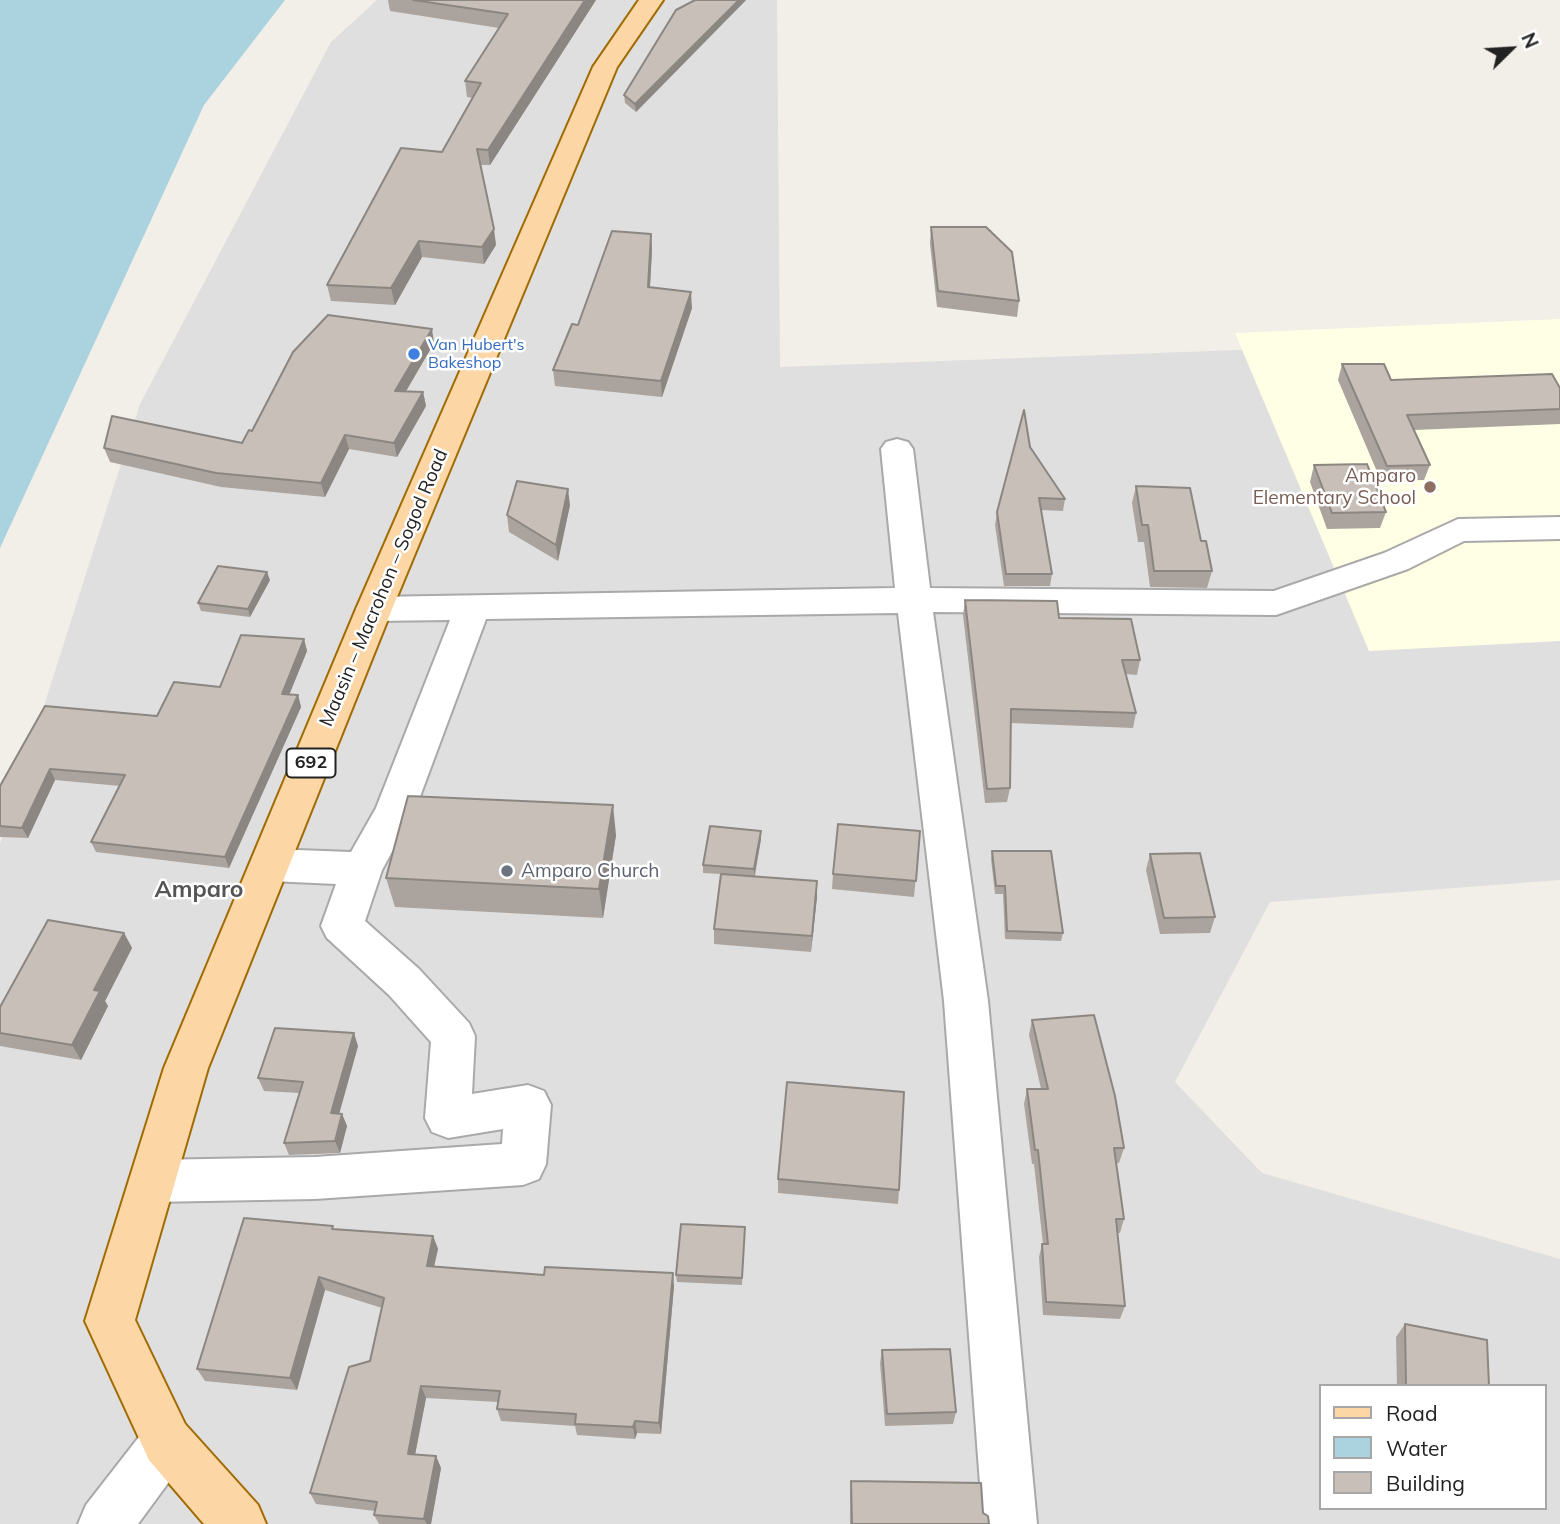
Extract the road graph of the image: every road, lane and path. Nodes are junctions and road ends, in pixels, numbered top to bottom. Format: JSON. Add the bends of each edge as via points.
{"nodes":[{"id":1,"x":651,"y":0,"type":"edge"},
{"id":2,"x":897,"y":449,"type":"dead end"},
{"id":3,"x":1560,"y":528,"type":"edge"},
{"id":4,"x":916,"y":600,"type":"junction"},
{"id":5,"x":473,"y":607,"type":"junction"},
{"id":6,"x":374,"y":609,"type":"junction"},
{"id":7,"x":270,"y":864,"type":"junction"},
{"id":8,"x":362,"y":869,"type":"junction"},
{"id":9,"x":152,"y":1181,"type":"junction"},
{"id":10,"x":167,"y":1442,"type":"junction"},
{"id":11,"x":105,"y":1524,"type":"edge"},
{"id":12,"x":239,"y":1524,"type":"edge"},
{"id":13,"x":1010,"y":1524,"type":"edge"}],
"edges":[{"from":1,"to":6,"type":"main road","name":"Maasin – Macrohon – Sogod Road","number":"692","via":[[605,67]]},
{"from":2,"to":4,"type":"street"},
{"from":3,"to":4,"type":"street","via":[[1458,530],[1396,561],[1276,603]]},
{"from":4,"to":5,"type":"street"},
{"from":4,"to":13,"type":"street","via":[[934,773],[966,1001]]},
{"from":5,"to":6,"type":"street"},
{"from":5,"to":8,"type":"street","via":[[394,810]]},
{"from":6,"to":7,"type":"main road","name":"Maasin – Macrohon – Sogod Road","number":"692"},
{"from":7,"to":8,"type":"street"},
{"from":7,"to":9,"type":"main road","name":"Maasin – Macrohon – Sogod Road","number":"692","via":[[186,1068]]},
{"from":8,"to":9,"type":"street","via":[[342,926],[404,982],[453,1036],[448,1118],[528,1105],[523,1164],[315,1178]]},
{"from":9,"to":10,"type":"main road","name":"Maasin – Macrohon – Sogod Road","number":"692","via":[[110,1321]]},
{"from":10,"to":11,"type":"street"},
{"from":10,"to":12,"type":"main road","name":"Maasin – Macrohon – Sogod Road","number":"692"}]}
